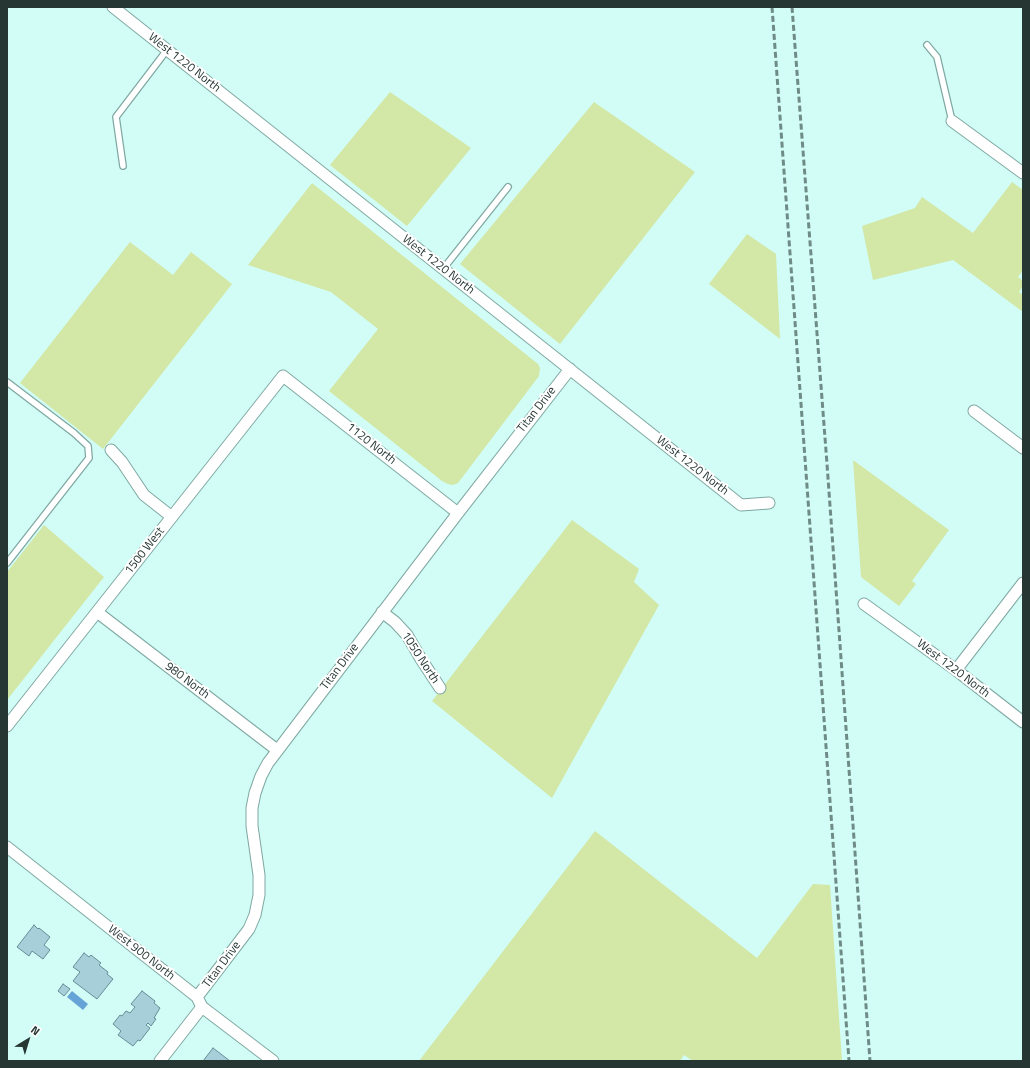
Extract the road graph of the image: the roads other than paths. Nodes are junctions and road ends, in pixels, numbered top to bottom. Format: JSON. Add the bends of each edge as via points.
{"nodes":[{"id":1,"x":113,"y":7,"type":"edge"},
{"id":2,"x":927,"y":45,"type":"dead end"},
{"id":3,"x":167,"y":50,"type":"junction"},
{"id":4,"x":952,"y":121,"type":"joint"},
{"id":5,"x":124,"y":166,"type":"dead end"},
{"id":6,"x":1023,"y":173,"type":"edge"},
{"id":7,"x":508,"y":187,"type":"dead end"},
{"id":8,"x":443,"y":269,"type":"junction"},
{"id":9,"x":570,"y":369,"type":"junction"},
{"id":10,"x":284,"y":376,"type":"joint"},
{"id":11,"x":7,"y":382,"type":"edge"},
{"id":12,"x":974,"y":411,"type":"dead end"},
{"id":13,"x":1023,"y":448,"type":"edge"},
{"id":14,"x":111,"y":450,"type":"dead end"},
{"id":15,"x":770,"y":503,"type":"dead end"},
{"id":16,"x":458,"y":513,"type":"junction"},
{"id":17,"x":172,"y":517,"type":"junction"},
{"id":18,"x":7,"y":563,"type":"edge"},
{"id":19,"x":1023,"y":583,"type":"edge"},
{"id":20,"x":864,"y":604,"type":"dead end"},
{"id":21,"x":97,"y":612,"type":"junction"},
{"id":22,"x":382,"y":612,"type":"junction"},
{"id":23,"x":956,"y":670,"type":"junction"},
{"id":24,"x":440,"y":688,"type":"dead end"},
{"id":25,"x":1023,"y":722,"type":"edge"},
{"id":26,"x":7,"y":726,"type":"edge"},
{"id":27,"x":277,"y":750,"type":"junction"},
{"id":28,"x":7,"y":847,"type":"edge"},
{"id":29,"x":197,"y":997,"type":"junction"},
{"id":30,"x":202,"y":1008,"type":"junction"},
{"id":31,"x":160,"y":1061,"type":"edge"},
{"id":32,"x":273,"y":1061,"type":"edge"}],
"edges":[{"from":1,"to":3,"type":"street","name":"West 1220 North"},
{"from":2,"to":4,"type":"lane","via":[[937,57]]},
{"from":3,"to":5,"type":"lane","via":[[116,117]]},
{"from":3,"to":8,"type":"street","name":"West 1220 North"},
{"from":4,"to":6,"type":"street"},
{"from":7,"to":8,"type":"lane"},
{"from":8,"to":9,"type":"street","name":"West 1220 North"},
{"from":9,"to":15,"type":"street","name":"West 1220 North","via":[[741,504]]},
{"from":9,"to":16,"type":"street","name":"Titan Drive"},
{"from":10,"to":16,"type":"street","name":"1120 North"},
{"from":10,"to":17,"type":"street","name":"1500 West"},
{"from":11,"to":18,"type":"lane","via":[[74,433],[88,446],[89,458]]},
{"from":12,"to":13,"type":"street"},
{"from":14,"to":17,"type":"street","via":[[144,494]]},
{"from":16,"to":22,"type":"street","name":"Titan Drive"},
{"from":17,"to":21,"type":"street","name":"1500 West"},
{"from":19,"to":23,"type":"street"},
{"from":20,"to":23,"type":"street","name":"West 1220 North"},
{"from":21,"to":26,"type":"street","name":"1500 West"},
{"from":21,"to":27,"type":"street","name":"980 North"},
{"from":22,"to":24,"type":"street","name":"1050 North","via":[[407,635]]},
{"from":22,"to":27,"type":"street","name":"Titan Drive"},
{"from":23,"to":25,"type":"street","name":"West 1220 North"},
{"from":27,"to":29,"type":"street","name":"Titan Drive","via":[[261,776],[252,808],[259,875],[255,915],[249,929]]},
{"from":28,"to":29,"type":"street","name":"West 900 North"},
{"from":29,"to":30,"type":"street","name":"West 900 North"},
{"from":30,"to":31,"type":"street"},
{"from":30,"to":32,"type":"street","name":"West 900 North"}]}
